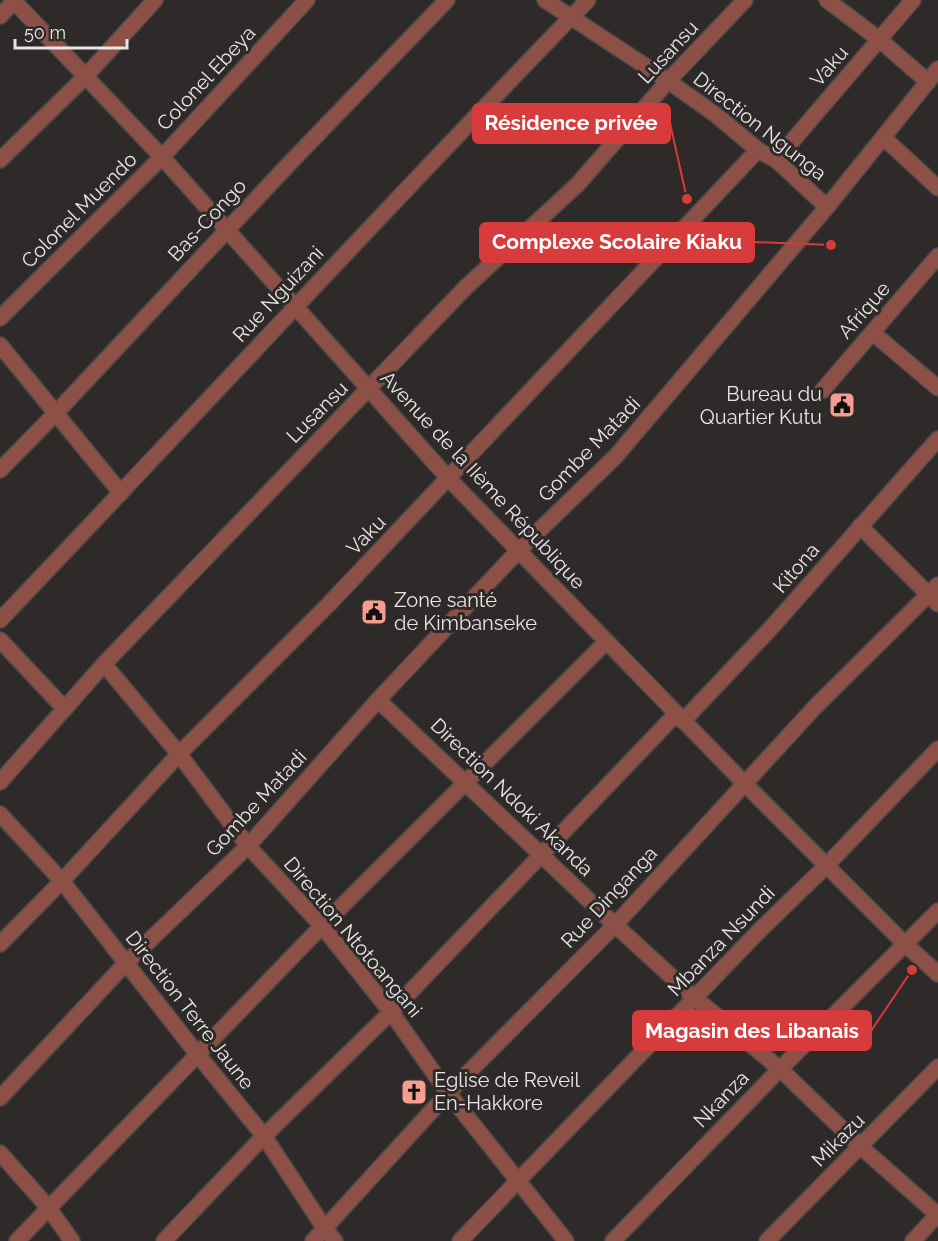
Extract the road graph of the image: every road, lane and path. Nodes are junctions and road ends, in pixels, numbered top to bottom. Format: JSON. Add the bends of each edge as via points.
{"nodes":[{"id":1,"x":155,"y":0,"type":"edge"},
{"id":2,"x":307,"y":0,"type":"edge"},
{"id":3,"x":447,"y":0,"type":"edge"},
{"id":4,"x":545,"y":0,"type":"edge"},
{"id":5,"x":588,"y":0,"type":"edge"},
{"id":6,"x":745,"y":0,"type":"edge"},
{"id":7,"x":827,"y":0,"type":"edge"},
{"id":8,"x":913,"y":0,"type":"edge"},
{"id":9,"x":14,"y":1,"type":"edge"},
{"id":10,"x":0,"y":16,"type":"edge"},
{"id":11,"x":570,"y":18,"type":"junction"},
{"id":12,"x":880,"y":40,"type":"junction"},
{"id":13,"x":938,"y":69,"type":"edge"},
{"id":14,"x":85,"y":77,"type":"junction"},
{"id":15,"x":668,"y":81,"type":"junction"},
{"id":16,"x":928,"y":82,"type":"junction"},
{"id":17,"x":884,"y":138,"type":"junction"},
{"id":18,"x":758,"y":150,"type":"junction"},
{"id":19,"x":162,"y":157,"type":"junction"},
{"id":20,"x":0,"y":159,"type":"edge"},
{"id":21,"x":776,"y":160,"type":"junction"},
{"id":22,"x":938,"y":188,"type":"edge"},
{"id":23,"x":828,"y":207,"type":"junction"},
{"id":24,"x":226,"y":231,"type":"junction"},
{"id":25,"x":938,"y":256,"type":"edge"},
{"id":26,"x":295,"y":306,"type":"junction"},
{"id":27,"x":0,"y":318,"type":"edge"},
{"id":28,"x":873,"y":333,"type":"junction"},
{"id":29,"x":0,"y":345,"type":"edge"},
{"id":30,"x":938,"y":388,"type":"edge"},
{"id":31,"x":369,"y":390,"type":"junction"},
{"id":32,"x":822,"y":391,"type":"dead end"},
{"id":33,"x":55,"y":414,"type":"junction"},
{"id":34,"x":938,"y":439,"type":"edge"},
{"id":35,"x":0,"y":470,"type":"edge"},
{"id":36,"x":449,"y":479,"type":"junction"},
{"id":37,"x":121,"y":493,"type":"junction"},
{"id":38,"x":860,"y":526,"type":"junction"},
{"id":39,"x":519,"y":550,"type":"junction"},
{"id":40,"x":935,"y":594,"type":"edge"},
{"id":41,"x":0,"y":620,"type":"edge"},
{"id":42,"x":0,"y":640,"type":"edge"},
{"id":43,"x":606,"y":642,"type":"junction"},
{"id":44,"x":104,"y":664,"type":"junction"},
{"id":45,"x":378,"y":700,"type":"junction"},
{"id":46,"x":65,"y":709,"type":"junction"},
{"id":47,"x":680,"y":718,"type":"junction"},
{"id":48,"x":938,"y":749,"type":"edge"},
{"id":49,"x":179,"y":754,"type":"junction"},
{"id":50,"x":0,"y":782,"type":"edge"},
{"id":51,"x":467,"y":782,"type":"junction"},
{"id":52,"x":744,"y":783,"type":"junction"},
{"id":53,"x":0,"y":814,"type":"edge"},
{"id":54,"x":248,"y":846,"type":"junction"},
{"id":55,"x":541,"y":853,"type":"junction"},
{"id":56,"x":826,"y":866,"type":"junction"},
{"id":57,"x":62,"y":881,"type":"junction"},
{"id":58,"x":938,"y":911,"type":"edge"},
{"id":59,"x":615,"y":924,"type":"junction"},
{"id":60,"x":322,"y":926,"type":"junction"},
{"id":61,"x":0,"y":944,"type":"edge"},
{"id":62,"x":905,"y":944,"type":"junction"},
{"id":63,"x":126,"y":963,"type":"junction"},
{"id":64,"x":938,"y":974,"type":"edge"},
{"id":65,"x":695,"y":998,"type":"junction"},
{"id":66,"x":391,"y":1012,"type":"junction"},
{"id":67,"x":198,"y":1055,"type":"junction"},
{"id":68,"x":938,"y":1067,"type":"edge"},
{"id":69,"x":780,"y":1069,"type":"junction"},
{"id":70,"x":448,"y":1093,"type":"junction"},
{"id":71,"x":0,"y":1098,"type":"edge"},
{"id":72,"x":264,"y":1136,"type":"junction"},
{"id":73,"x":861,"y":1147,"type":"junction"},
{"id":74,"x":0,"y":1153,"type":"edge"},
{"id":75,"x":517,"y":1181,"type":"junction"},
{"id":76,"x":48,"y":1207,"type":"junction"},
{"id":77,"x":938,"y":1215,"type":"edge"},
{"id":78,"x":330,"y":1235,"type":"edge"},
{"id":79,"x":17,"y":1241,"type":"edge"},
{"id":80,"x":72,"y":1241,"type":"edge"},
{"id":81,"x":164,"y":1241,"type":"edge"},
{"id":82,"x":314,"y":1241,"type":"edge"},
{"id":83,"x":460,"y":1241,"type":"edge"},
{"id":84,"x":567,"y":1241,"type":"edge"},
{"id":85,"x":613,"y":1241,"type":"edge"},
{"id":86,"x":767,"y":1241,"type":"edge"},
{"id":87,"x":912,"y":1241,"type":"edge"}],
"edges":[{"from":1,"to":14,"type":"street"},
{"from":2,"to":19,"type":"street","name":"Colonel Ebeya"},
{"from":3,"to":24,"type":"street","name":"Bas-Congo"},
{"from":4,"to":11,"type":"street","name":"Direction Ngunga"},
{"from":5,"to":11,"type":"street","name":"Rue Nguizani"},
{"from":6,"to":15,"type":"street","name":"Lusansu"},
{"from":7,"to":12,"type":"street"},
{"from":8,"to":12,"type":"street","name":"Vaku"},
{"from":9,"to":10,"type":"street"},
{"from":9,"to":14,"type":"street","name":"Avenue de la IIème République"},
{"from":11,"to":15,"type":"street","name":"Direction Ngunga"},
{"from":11,"to":26,"type":"street","name":"Rue Nguizani"},
{"from":12,"to":16,"type":"street"},
{"from":12,"to":21,"type":"street","name":"Vaku"},
{"from":13,"to":16,"type":"street","name":"Gombe Matadi"},
{"from":14,"to":19,"type":"street","name":"Avenue de la IIème République"},
{"from":14,"to":20,"type":"street"},
{"from":15,"to":18,"type":"street","name":"Direction Ngunga"},
{"from":15,"to":31,"type":"street","name":"Lusansu","via":[[578,185],[467,286]]},
{"from":16,"to":17,"type":"street","name":"Gombe Matadi"},
{"from":17,"to":22,"type":"street"},
{"from":17,"to":23,"type":"street","name":"Gombe Matadi"},
{"from":18,"to":21,"type":"street","name":"Direction Ngunga"},
{"from":18,"to":36,"type":"street","name":"Vaku"},
{"from":19,"to":24,"type":"street","name":"Avenue de la IIème République"},
{"from":19,"to":27,"type":"street","name":"Colonel Muendo"},
{"from":21,"to":23,"type":"street","name":"Direction Ngunga"},
{"from":23,"to":39,"type":"street","name":"Gombe Matadi","via":[[616,456]]},
{"from":24,"to":26,"type":"street","name":"Avenue de la IIème République"},
{"from":24,"to":33,"type":"street","name":"Bas-Congo"},
{"from":25,"to":28,"type":"street","name":"Afrique"},
{"from":26,"to":31,"type":"street","name":"Avenue de la IIème République"},
{"from":26,"to":37,"type":"street","name":"Rue Nguizani"},
{"from":28,"to":30,"type":"street"},
{"from":28,"to":32,"type":"street","name":"Afrique"},
{"from":29,"to":33,"type":"street"},
{"from":31,"to":36,"type":"street","name":"Avenue de la IIème République"},
{"from":31,"to":44,"type":"street","name":"Lusansu"},
{"from":33,"to":35,"type":"street","name":"Bas-Congo"},
{"from":33,"to":37,"type":"street"},
{"from":34,"to":38,"type":"street","name":"Kitona"},
{"from":36,"to":39,"type":"street","name":"Avenue de la IIème République"},
{"from":36,"to":49,"type":"street","name":"Vaku"},
{"from":37,"to":41,"type":"street","name":"Rue Nguizani"},
{"from":38,"to":40,"type":"street"},
{"from":38,"to":47,"type":"street","name":"Kitona","via":[[771,628]]},
{"from":39,"to":43,"type":"street","name":"Avenue de la IIème République"},
{"from":39,"to":45,"type":"street","name":"Gombe Matadi"},
{"from":40,"to":52,"type":"street","name":"Rue Dinganga","via":[[815,706]]},
{"from":42,"to":46,"type":"street"},
{"from":43,"to":47,"type":"street","name":"Avenue de la IIème République"},
{"from":43,"to":51,"type":"street"},
{"from":44,"to":46,"type":"street","name":"Lusansu"},
{"from":44,"to":49,"type":"street","name":"Direction Ntotoangani"},
{"from":45,"to":51,"type":"street","name":"Direction Ndoki Akanda"},
{"from":45,"to":54,"type":"street","name":"Gombe Matadi"},
{"from":46,"to":50,"type":"street","name":"Lusansu"},
{"from":47,"to":52,"type":"street","name":"Avenue de la IIème République"},
{"from":47,"to":55,"type":"street","name":"Kitona"},
{"from":48,"to":56,"type":"street","name":"Mbanza Nsundi"},
{"from":49,"to":54,"type":"street","name":"Direction Ntotoangani"},
{"from":49,"to":57,"type":"street","name":"Vaku"},
{"from":51,"to":55,"type":"street","name":"Direction Ndoki Akanda"},
{"from":51,"to":60,"type":"street"},
{"from":52,"to":56,"type":"street","name":"Avenue de la IIème République"},
{"from":52,"to":59,"type":"street","name":"Rue Dinganga"},
{"from":53,"to":57,"type":"street","name":"Direction Terre Jaune"},
{"from":54,"to":60,"type":"street","name":"Direction Ntotoangani"},
{"from":54,"to":63,"type":"street","name":"Gombe Matadi"},
{"from":55,"to":59,"type":"street","name":"Direction Ndoki Akanda"},
{"from":55,"to":66,"type":"street","name":"Kitona"},
{"from":56,"to":62,"type":"street","name":"Avenue de la IIème République"},
{"from":56,"to":65,"type":"street","name":"Mbanza Nsundi"},
{"from":57,"to":61,"type":"street","name":"Vaku"},
{"from":57,"to":63,"type":"street","name":"Direction Terre Jaune"},
{"from":58,"to":62,"type":"street","name":"Nkanza"},
{"from":59,"to":65,"type":"street","name":"Direction Ndoki Akanda"},
{"from":59,"to":70,"type":"street","name":"Rue Dinganga"},
{"from":60,"to":66,"type":"street","name":"Direction Ntotoangani"},
{"from":60,"to":67,"type":"street"},
{"from":62,"to":64,"type":"street","name":"Avenue de la IIème République"},
{"from":62,"to":69,"type":"street","name":"Nkanza"},
{"from":63,"to":67,"type":"street","name":"Direction Terre Jaune"},
{"from":63,"to":71,"type":"street","name":"Gombe Matadi"},
{"from":65,"to":69,"type":"street","name":"Direction Ndoki Akanda"},
{"from":65,"to":75,"type":"street","name":"Mbanza Nsundi"},
{"from":66,"to":70,"type":"street","name":"Direction Ntotoangani"},
{"from":66,"to":72,"type":"street","name":"Kitona"},
{"from":67,"to":72,"type":"street","name":"Direction Terre Jaune"},
{"from":67,"to":76,"type":"street"},
{"from":68,"to":73,"type":"street","name":"Mikazu"},
{"from":69,"to":73,"type":"street","name":"Direction Ndoki Akanda"},
{"from":69,"to":85,"type":"street","name":"Nkanza"},
{"from":70,"to":75,"type":"street","name":"Direction Ntotoangani"},
{"from":70,"to":78,"type":"street","name":"Rue Dinganga"},
{"from":72,"to":78,"type":"street","name":"Direction Terre Jaune"},
{"from":72,"to":81,"type":"street","name":"Kitona"},
{"from":73,"to":77,"type":"street","name":"Direction Ndoki Akanda"},
{"from":73,"to":86,"type":"street","name":"Mikazu"},
{"from":74,"to":76,"type":"street"},
{"from":75,"to":83,"type":"street","name":"Mbanza Nsundi"},
{"from":75,"to":84,"type":"street","name":"Direction Ntotoangani"},
{"from":76,"to":79,"type":"street"},
{"from":76,"to":80,"type":"street"},
{"from":77,"to":87,"type":"street"},
{"from":78,"to":82,"type":"street","name":"Rue Dinganga"}]}
